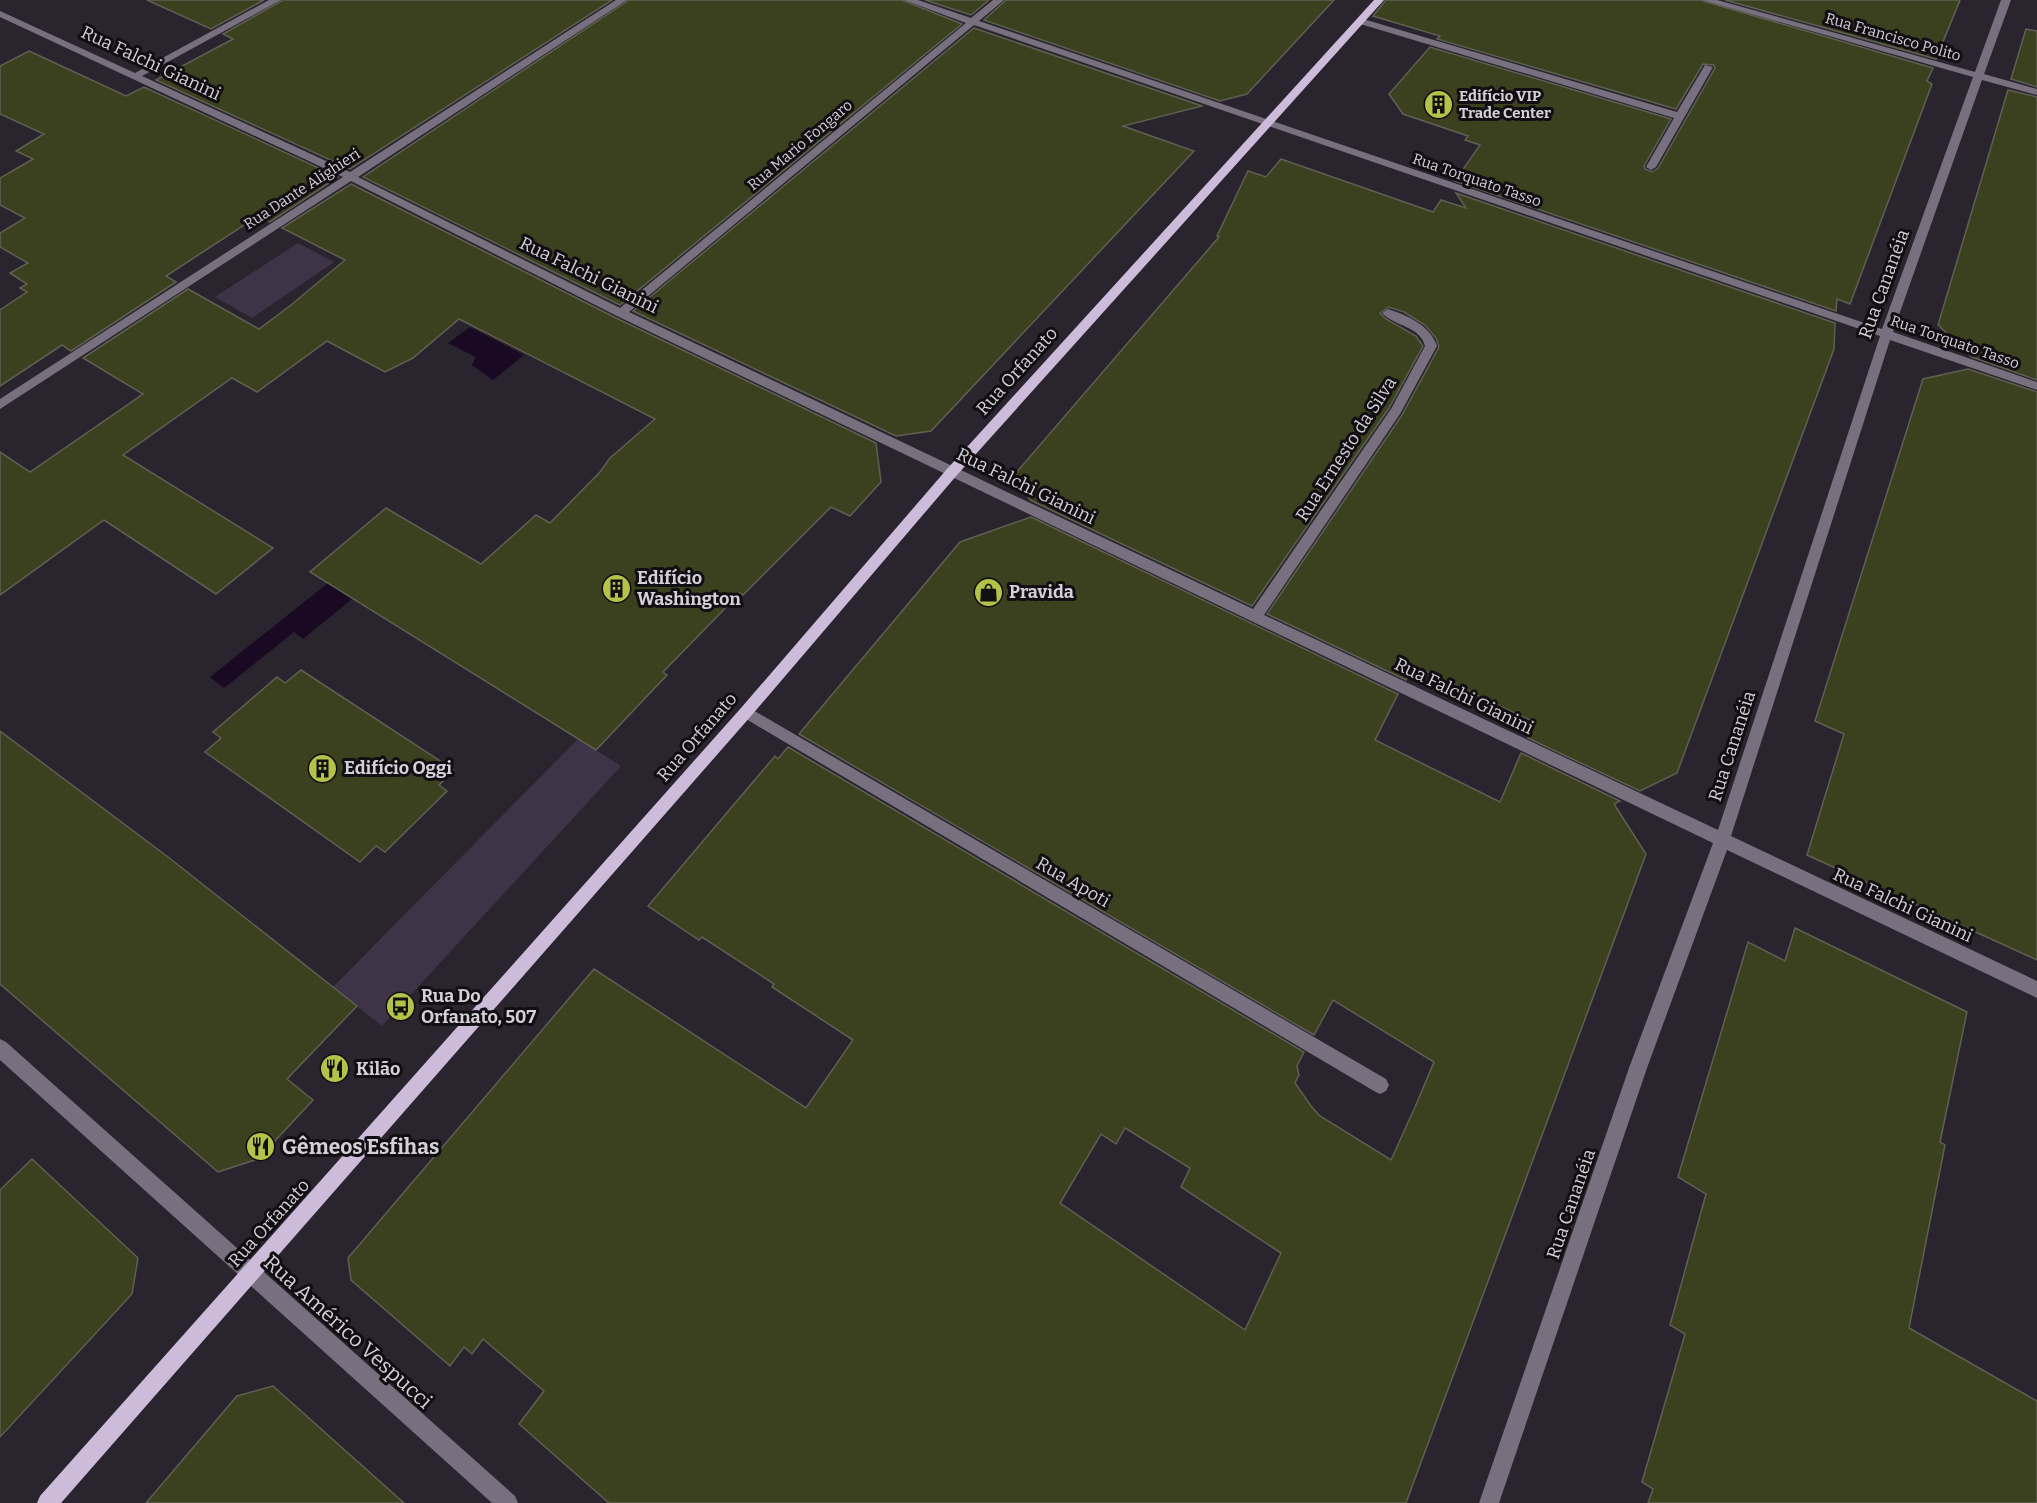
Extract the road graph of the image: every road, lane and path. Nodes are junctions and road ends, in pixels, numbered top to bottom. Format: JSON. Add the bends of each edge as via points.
{"nodes":[{"id":1,"x":276,"y":0,"type":"edge"},
{"id":2,"x":622,"y":0,"type":"edge"},
{"id":3,"x":909,"y":0,"type":"edge"},
{"id":4,"x":999,"y":0,"type":"edge"},
{"id":5,"x":1379,"y":0,"type":"edge"},
{"id":6,"x":1707,"y":0,"type":"edge"},
{"id":7,"x":2006,"y":0,"type":"edge"},
{"id":8,"x":0,"y":14,"type":"edge"},
{"id":9,"x":1360,"y":21,"type":"junction"},
{"id":10,"x":972,"y":22,"type":"junction"},
{"id":11,"x":1708,"y":67,"type":"dead end"},
{"id":12,"x":1979,"y":76,"type":"junction"},
{"id":13,"x":134,"y":77,"type":"junction"},
{"id":14,"x":2037,"y":92,"type":"edge"},
{"id":15,"x":1679,"y":116,"type":"junction"},
{"id":16,"x":1268,"y":124,"type":"junction"},
{"id":17,"x":1651,"y":167,"type":"dead end"},
{"id":18,"x":349,"y":176,"type":"junction"},
{"id":19,"x":621,"y":313,"type":"junction"},
{"id":20,"x":1388,"y":313,"type":"dead end"},
{"id":21,"x":1886,"y":335,"type":"junction"},
{"id":22,"x":2037,"y":386,"type":"edge"},
{"id":23,"x":3,"y":399,"type":"edge"},
{"id":24,"x":952,"y":472,"type":"junction"},
{"id":25,"x":1255,"y":617,"type":"junction"},
{"id":26,"x":746,"y":712,"type":"junction"},
{"id":27,"x":1722,"y":841,"type":"junction"},
{"id":28,"x":2037,"y":990,"type":"edge"},
{"id":29,"x":0,"y":1048,"type":"edge"},
{"id":30,"x":1380,"y":1085,"type":"dead end"},
{"id":31,"x":250,"y":1274,"type":"junction"},
{"id":32,"x":47,"y":1503,"type":"edge"},
{"id":33,"x":507,"y":1503,"type":"edge"},
{"id":34,"x":1490,"y":1503,"type":"edge"}],
"edges":[{"from":1,"to":13,"type":"street"},
{"from":2,"to":18,"type":"street","name":"Rua Dante Alighieri"},
{"from":3,"to":10,"type":"street","name":"Rua Torquato Tasso"},
{"from":4,"to":10,"type":"street","name":"Rua Mario Fongaro"},
{"from":5,"to":9,"type":"main road","name":"Rua Orfanato"},
{"from":6,"to":12,"type":"street","name":"Rua Francisco Polito"},
{"from":7,"to":12,"type":"street","name":"Rua Cananéia"},
{"from":8,"to":13,"type":"street","name":"Rua Falchi Gianini"},
{"from":9,"to":15,"type":"street"},
{"from":9,"to":16,"type":"main road","name":"Rua Orfanato"},
{"from":10,"to":16,"type":"street","name":"Rua Torquato Tasso"},
{"from":10,"to":19,"type":"street","name":"Rua Mario Fongaro"},
{"from":11,"to":15,"type":"street"},
{"from":12,"to":14,"type":"street","name":"Rua Francisco Polito"},
{"from":12,"to":21,"type":"street","name":"Rua Cananéia"},
{"from":13,"to":18,"type":"street","name":"Rua Falchi Gianini"},
{"from":15,"to":17,"type":"street"},
{"from":16,"to":21,"type":"street","name":"Rua Torquato Tasso"},
{"from":16,"to":24,"type":"main road","name":"Rua Orfanato"},
{"from":18,"to":19,"type":"street","name":"Rua Falchi Gianini"},
{"from":18,"to":23,"type":"street","name":"Rua Dante Alighieri"},
{"from":19,"to":24,"type":"street","name":"Rua Falchi Gianini"},
{"from":20,"to":25,"type":"street","name":"Rua Ernesto da Silva","via":[[1422,332],[1431,346],[1396,411]]},
{"from":21,"to":22,"type":"street","name":"Rua Torquato Tasso"},
{"from":21,"to":27,"type":"street","name":"Rua Cananéia"},
{"from":24,"to":25,"type":"street","name":"Rua Falchi Gianini"},
{"from":24,"to":26,"type":"main road","name":"Rua Orfanato"},
{"from":25,"to":27,"type":"street","name":"Rua Falchi Gianini"},
{"from":26,"to":30,"type":"street","name":"Rua Apoti"},
{"from":26,"to":31,"type":"main road","name":"Rua Orfanato"},
{"from":27,"to":28,"type":"street","name":"Rua Falchi Gianini"},
{"from":27,"to":34,"type":"street","name":"Rua Cananéia","via":[[1638,1068]]},
{"from":29,"to":31,"type":"street","name":"Rua Américo Vespucci"},
{"from":31,"to":32,"type":"main road","name":"Rua Orfanato"},
{"from":31,"to":33,"type":"street","name":"Rua Américo Vespucci"}]}
